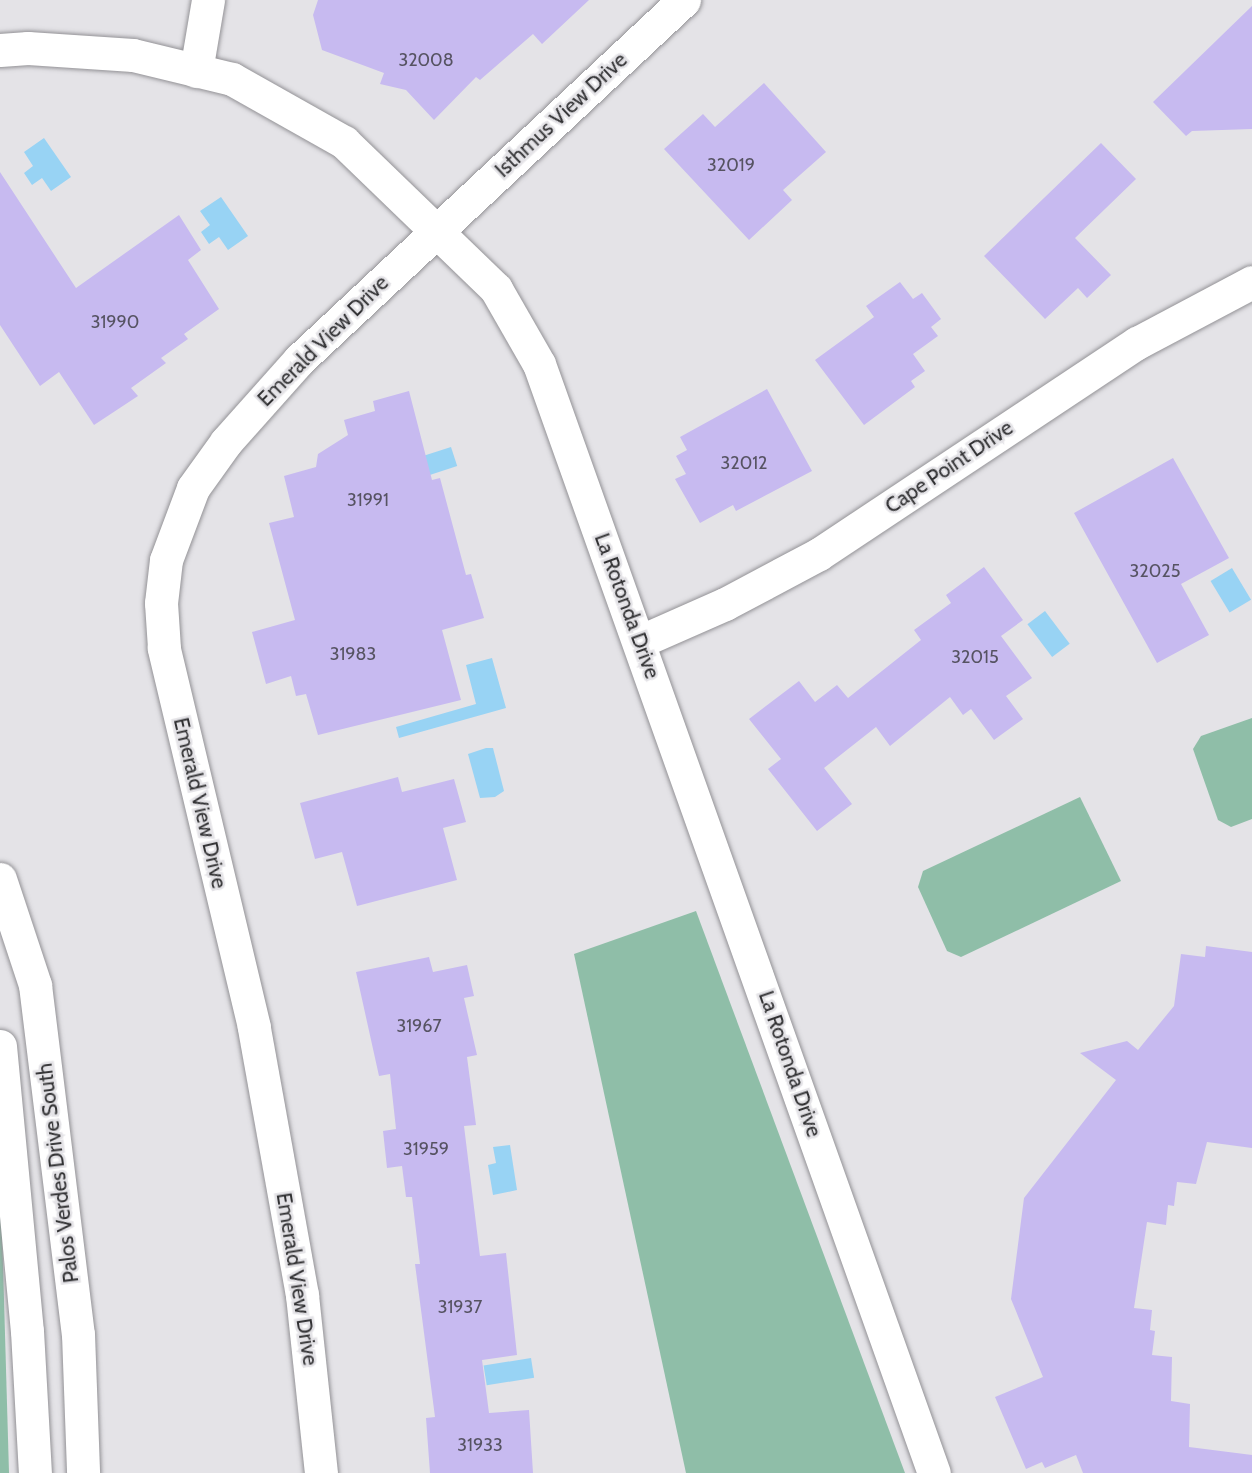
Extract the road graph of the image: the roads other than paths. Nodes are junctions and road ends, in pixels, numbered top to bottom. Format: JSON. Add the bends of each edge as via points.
{"nodes":[{"id":1,"x":208,"y":0,"type":"edge"},
{"id":2,"x":684,"y":0,"type":"edge"},
{"id":3,"x":0,"y":50,"type":"edge"},
{"id":4,"x":196,"y":71,"type":"junction"},
{"id":5,"x":438,"y":230,"type":"junction"},
{"id":6,"x":1252,"y":282,"type":"edge"},
{"id":7,"x":641,"y":641,"type":"junction"},
{"id":8,"x":0,"y":879,"type":"edge"},
{"id":9,"x":0,"y":1046,"type":"edge"},
{"id":10,"x":35,"y":1473,"type":"edge"},
{"id":11,"x":83,"y":1473,"type":"edge"},
{"id":12,"x":321,"y":1473,"type":"edge"},
{"id":13,"x":934,"y":1473,"type":"edge"}],
"edges":[{"from":1,"to":4,"type":"street"},
{"from":2,"to":5,"type":"street","name":"Isthmus View Drive"},
{"from":3,"to":4,"type":"street","name":"La Rotonda Drive","via":[[28,48],[133,55]]},
{"from":4,"to":5,"type":"street","name":"La Rotonda Drive","via":[[232,79],[344,142]]},
{"from":5,"to":7,"type":"street","name":"La Rotonda Drive","via":[[496,289],[539,364]]},
{"from":5,"to":12,"type":"street","name":"Emerald View Drive","via":[[299,360],[226,442],[193,488],[176,525],[166,560],[161,603],[164,648],[190,769],[254,1027],[302,1295]]},
{"from":6,"to":7,"type":"street","name":"Cape Point Drive","via":[[1137,343],[819,554],[725,604]]},
{"from":7,"to":13,"type":"street","name":"La Rotonda Drive"},
{"from":8,"to":11,"type":"street","name":"Palos Verdes Drive South","via":[[35,986],[78,1334]]},
{"from":9,"to":10,"type":"street","name":"Palos Verdes Drive South","via":[[27,1331]]}]}
